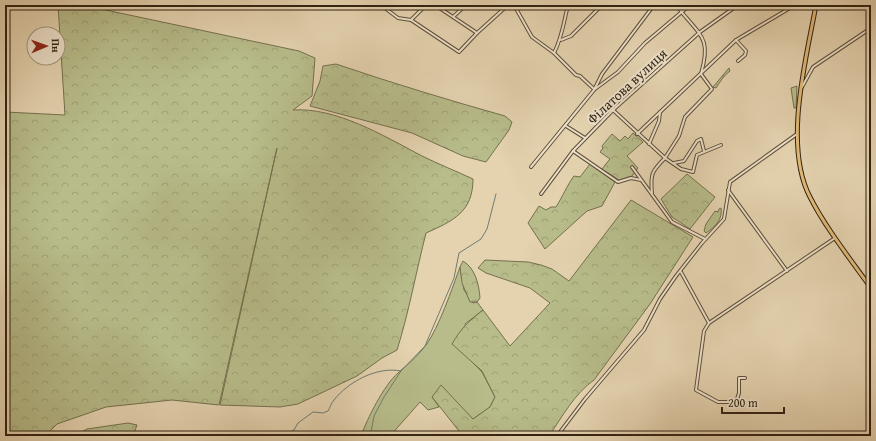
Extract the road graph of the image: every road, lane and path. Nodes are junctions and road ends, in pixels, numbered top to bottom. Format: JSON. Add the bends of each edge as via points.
{"nodes":[{"id":1,"x":381,"y":5,"type":"edge"},
{"id":2,"x":426,"y":5,"type":"edge"},
{"id":3,"x":435,"y":5,"type":"edge"},
{"id":4,"x":466,"y":5,"type":"edge"},
{"id":5,"x":508,"y":5,"type":"edge"},
{"id":6,"x":514,"y":5,"type":"edge"},
{"id":7,"x":568,"y":5,"type":"edge"},
{"id":8,"x":602,"y":5,"type":"edge"},
{"id":9,"x":654,"y":5,"type":"edge"},
{"id":10,"x":677,"y":5,"type":"edge"},
{"id":11,"x":690,"y":5,"type":"edge"},
{"id":12,"x":738,"y":5,"type":"edge"},
{"id":13,"x":789,"y":5,"type":"edge"},
{"id":14,"x":816,"y":5,"type":"edge"},
{"id":15,"x":681,"y":12,"type":"junction"},
{"id":16,"x":453,"y":17,"type":"junction"},
{"id":17,"x":411,"y":20,"type":"junction"},
{"id":18,"x":871,"y":28,"type":"edge"},
{"id":19,"x":700,"y":32,"type":"junction"},
{"id":20,"x":477,"y":33,"type":"junction"},
{"id":21,"x":561,"y":40,"type":"junction"},
{"id":22,"x":736,"y":40,"type":"junction"},
{"id":23,"x":554,"y":53,"type":"junction"},
{"id":24,"x":738,"y":61,"type":"dead end"},
{"id":25,"x":701,"y":74,"type":"junction"},
{"id":26,"x":801,"y":88,"type":"junction"},
{"id":27,"x":594,"y":90,"type":"junction"},
{"id":28,"x":613,"y":110,"type":"junction"},
{"id":29,"x":660,"y":111,"type":"junction"},
{"id":30,"x":565,"y":126,"type":"junction"},
{"id":31,"x":637,"y":134,"type":"junction"},
{"id":32,"x":797,"y":134,"type":"junction"},
{"id":33,"x":585,"y":138,"type":"junction"},
{"id":34,"x":649,"y":144,"type":"junction"},
{"id":35,"x":721,"y":145,"type":"dead end"},
{"id":36,"x":573,"y":151,"type":"junction"},
{"id":37,"x":704,"y":151,"type":"junction"},
{"id":38,"x":665,"y":158,"type":"junction"},
{"id":39,"x":674,"y":163,"type":"junction"},
{"id":40,"x":531,"y":167,"type":"dead end"},
{"id":41,"x":632,"y":168,"type":"dead end"},
{"id":42,"x":641,"y":180,"type":"junction"},
{"id":43,"x":728,"y":190,"type":"junction"},
{"id":44,"x":652,"y":193,"type":"junction"},
{"id":45,"x":542,"y":194,"type":"dead end"},
{"id":46,"x":836,"y":237,"type":"junction"},
{"id":47,"x":705,"y":239,"type":"junction"},
{"id":48,"x":680,"y":271,"type":"junction"},
{"id":49,"x":787,"y":271,"type":"junction"},
{"id":50,"x":871,"y":288,"type":"edge"},
{"id":51,"x":709,"y":323,"type":"junction"},
{"id":52,"x":745,"y":378,"type":"dead end"},
{"id":53,"x":557,"y":436,"type":"edge"}],
"edges":[{"from":1,"to":17,"type":"street","via":[[398,18]]},
{"from":2,"to":17,"type":"street"},
{"from":3,"to":16,"type":"street"},
{"from":4,"to":16,"type":"street"},
{"from":5,"to":20,"type":"street"},
{"from":6,"to":23,"type":"street","via":[[532,36]]},
{"from":7,"to":21,"type":"street"},
{"from":8,"to":21,"type":"street","via":[[571,36]]},
{"from":9,"to":27,"type":"street","via":[[602,74]]},
{"from":10,"to":15,"type":"street"},
{"from":11,"to":15,"type":"street"},
{"from":12,"to":19,"type":"street","name":"Філатова вулиця"},
{"from":13,"to":22,"type":"street","via":[[790,8]]},
{"from":14,"to":26,"type":"main road"},
{"from":15,"to":19,"type":"street"},
{"from":15,"to":27,"type":"street","via":[[645,43],[618,72]]},
{"from":16,"to":20,"type":"street"},
{"from":17,"to":20,"type":"street","via":[[459,52]]},
{"from":18,"to":26,"type":"street","via":[[813,67]]},
{"from":19,"to":25,"type":"street","via":[[706,51]]},
{"from":19,"to":28,"type":"street","name":"Філатова вулиця"},
{"from":21,"to":23,"type":"street"},
{"from":22,"to":24,"type":"street","via":[[746,51]]},
{"from":22,"to":25,"type":"street"},
{"from":23,"to":27,"type":"street"},
{"from":25,"to":29,"type":"street"},
{"from":25,"to":38,"type":"street","via":[[712,89],[685,117],[680,136]]},
{"from":26,"to":32,"type":"main road"},
{"from":27,"to":30,"type":"street"},
{"from":28,"to":31,"type":"street"},
{"from":28,"to":33,"type":"street","name":"Філатова вулиця"},
{"from":29,"to":31,"type":"street"},
{"from":29,"to":34,"type":"street","via":[[659,121]]},
{"from":30,"to":33,"type":"street"},
{"from":30,"to":40,"type":"street"},
{"from":31,"to":34,"type":"street"},
{"from":32,"to":43,"type":"street","via":[[730,182]]},
{"from":32,"to":46,"type":"main road","via":[[800,166],[809,196]]},
{"from":33,"to":36,"type":"street","name":"Філатова вулиця"},
{"from":34,"to":38,"type":"street"},
{"from":35,"to":37,"type":"street"},
{"from":36,"to":42,"type":"street","via":[[618,182],[631,178]]},
{"from":36,"to":45,"type":"street","name":"Філатова вулиця"},
{"from":37,"to":39,"type":"street","via":[[697,155],[693,172]]},
{"from":37,"to":39,"type":"street","via":[[701,139],[684,161]]},
{"from":38,"to":39,"type":"street"},
{"from":38,"to":44,"type":"street","via":[[650,177]]},
{"from":41,"to":42,"type":"street"},
{"from":42,"to":44,"type":"street"},
{"from":43,"to":47,"type":"street","via":[[724,220]]},
{"from":43,"to":49,"type":"street"},
{"from":44,"to":47,"type":"street","via":[[672,222]]},
{"from":46,"to":49,"type":"street"},
{"from":46,"to":50,"type":"main road"},
{"from":47,"to":48,"type":"street"},
{"from":48,"to":51,"type":"street"},
{"from":48,"to":53,"type":"street","via":[[660,299],[644,330]]},
{"from":49,"to":51,"type":"street"},
{"from":51,"to":52,"type":"street","via":[[704,330],[696,390],[718,402],[738,402],[739,378]]}]}
